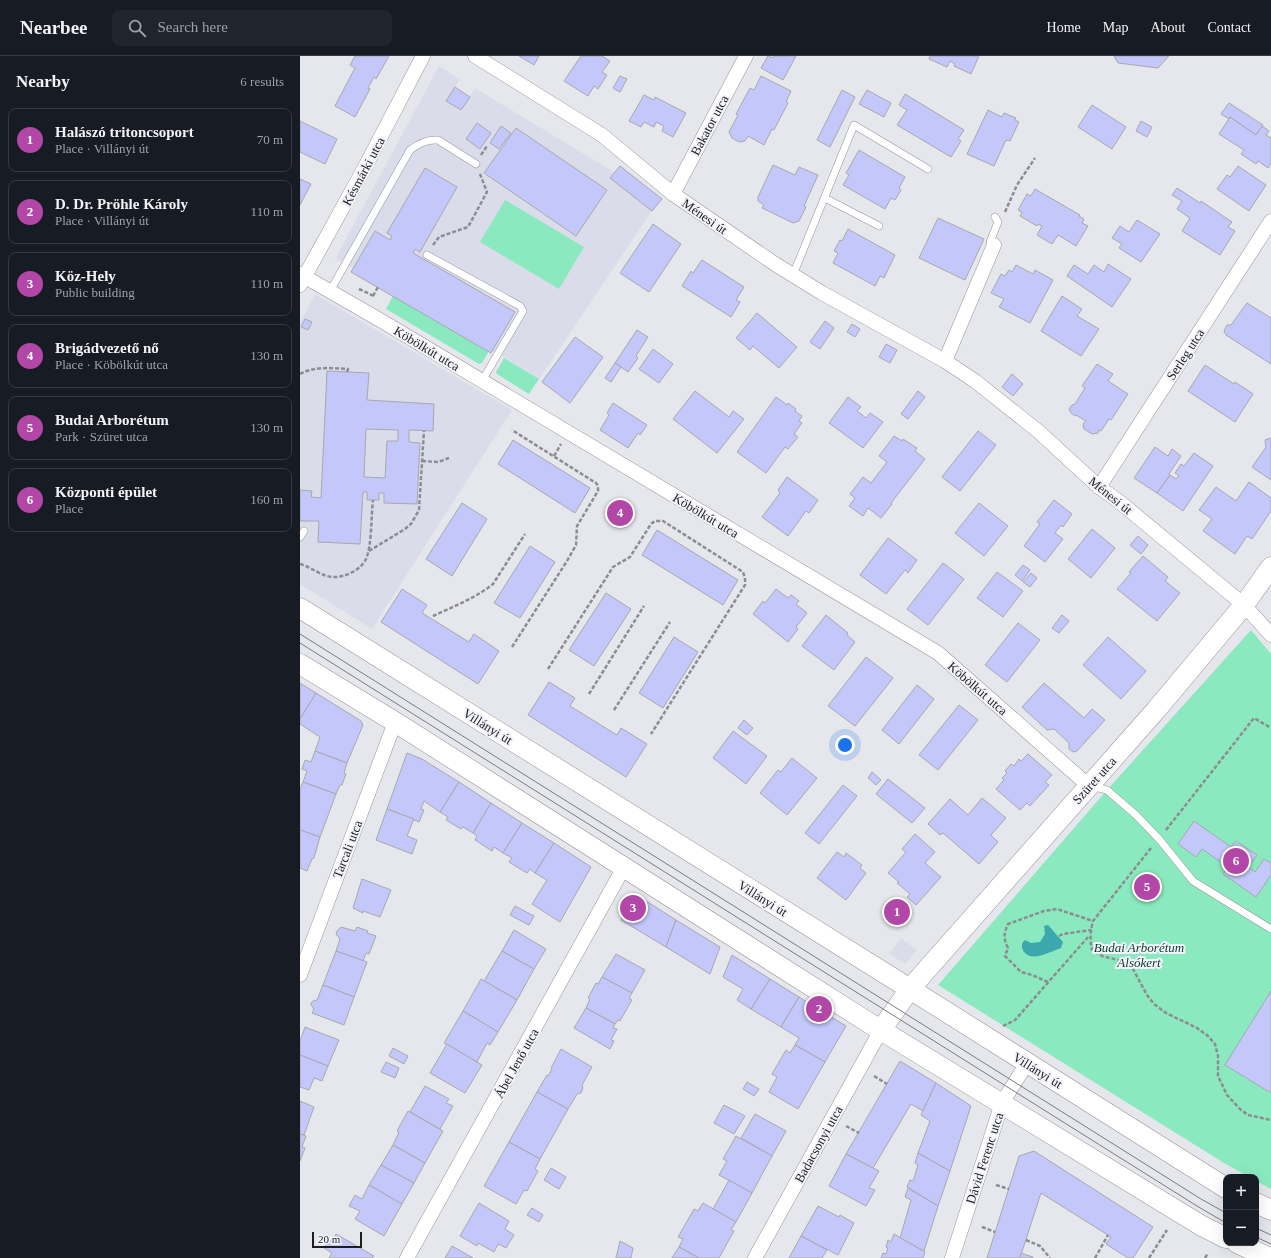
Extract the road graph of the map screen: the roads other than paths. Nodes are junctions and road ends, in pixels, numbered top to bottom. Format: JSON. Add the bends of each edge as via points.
{"nodes":[{"id":1,"x":423,"y":56,"type":"edge"},
{"id":2,"x":475,"y":56,"type":"edge"},
{"id":3,"x":746,"y":56,"type":"edge"},
{"id":4,"x":476,"y":164,"type":"road end"},
{"id":5,"x":928,"y":169,"type":"dead end"},
{"id":6,"x":673,"y":194,"type":"junction"},
{"id":7,"x":825,"y":198,"type":"junction"},
{"id":8,"x":996,"y":219,"type":"road end"},
{"id":9,"x":1271,"y":221,"type":"edge"},
{"id":10,"x":879,"y":226,"type":"dead end"},
{"id":11,"x":994,"y":245,"type":"joint"},
{"id":12,"x":427,"y":256,"type":"road end"},
{"id":13,"x":792,"y":275,"type":"junction"},
{"id":14,"x":302,"y":279,"type":"edge"},
{"id":15,"x":330,"y":291,"type":"junction"},
{"id":16,"x":945,"y":361,"type":"junction"},
{"id":17,"x":482,"y":381,"type":"junction"},
{"id":18,"x":1100,"y":487,"type":"junction"},
{"id":19,"x":1271,"y":567,"type":"edge"},
{"id":20,"x":1244,"y":605,"type":"junction"},
{"id":21,"x":300,"y":608,"type":"edge"},
{"id":22,"x":1269,"y":628,"type":"edge"},
{"id":23,"x":300,"y":664,"type":"edge"},
{"id":24,"x":395,"y":722,"type":"junction"},
{"id":25,"x":1089,"y":786,"type":"junction"},
{"id":26,"x":624,"y":867,"type":"junction"},
{"id":27,"x":1271,"y":928,"type":"edge"},
{"id":28,"x":300,"y":975,"type":"edge"},
{"id":29,"x":910,"y":989,"type":"junction"},
{"id":30,"x":882,"y":1030,"type":"junction"},
{"id":31,"x":1027,"y":1063,"type":"junction"},
{"id":32,"x":1002,"y":1103,"type":"junction"},
{"id":33,"x":1223,"y":1186,"type":"edge"},
{"id":34,"x":1259,"y":1204,"type":"edge"},
{"id":35,"x":1271,"y":1210,"type":"edge"},
{"id":36,"x":1223,"y":1236,"type":"edge"},
{"id":37,"x":1244,"y":1246,"type":"edge"},
{"id":38,"x":407,"y":1258,"type":"edge"},
{"id":39,"x":755,"y":1258,"type":"edge"},
{"id":40,"x":952,"y":1258,"type":"edge"},
{"id":41,"x":1270,"y":1258,"type":"edge"}],
"edges":[{"from":1,"to":14,"type":"street","name":"Késmárki utca"},
{"from":2,"to":6,"type":"street","name":"Ménesi út","via":[[602,135]]},
{"from":3,"to":6,"type":"street","name":"Bakator utca"},
{"from":4,"to":15,"type":"lane","via":[[438,140],[424,141],[410,150]]},
{"from":5,"to":7,"type":"lane","via":[[854,125]]},
{"from":6,"to":13,"type":"street","name":"Ménesi út"},
{"from":7,"to":10,"type":"lane"},
{"from":7,"to":13,"type":"lane"},
{"from":8,"to":11,"type":"lane","via":[[990,242]]},
{"from":9,"to":18,"type":"street","name":"Serleg utca"},
{"from":11,"to":16,"type":"street"},
{"from":12,"to":17,"type":"lane","via":[[520,306],[523,311]]},
{"from":13,"to":16,"type":"street","name":"Ménesi út"},
{"from":14,"to":15,"type":"street","name":"Köbölkút utca"},
{"from":15,"to":17,"type":"street","name":"Köbölkút utca"},
{"from":16,"to":18,"type":"street","name":"Ménesi út","via":[[975,381],[1038,431]]},
{"from":17,"to":25,"type":"street","name":"Köbölkút utca","via":[[938,653]]},
{"from":18,"to":20,"type":"street","name":"Ménesi út"},
{"from":19,"to":20,"type":"street","name":"Szüret utca"},
{"from":20,"to":22,"type":"street","name":"Ménesi út"},
{"from":20,"to":25,"type":"street","name":"Szüret utca"},
{"from":21,"to":29,"type":"street","name":"Villányi út"},
{"from":23,"to":24,"type":"street"},
{"from":24,"to":26,"type":"street"},
{"from":24,"to":28,"type":"street","name":"Tarcali utca"},
{"from":25,"to":27,"type":"lane","via":[[1107,790],[1136,815],[1193,881]]},
{"from":25,"to":29,"type":"street","name":"Szüret utca"},
{"from":26,"to":30,"type":"street"},
{"from":26,"to":38,"type":"street","name":"Ábel Jenő utca"},
{"from":29,"to":30,"type":"street","name":"Szüret utca"},
{"from":29,"to":31,"type":"street","name":"Villányi út"},
{"from":30,"to":32,"type":"street"},
{"from":30,"to":39,"type":"street","name":"Badacsonyi utca"},
{"from":31,"to":32,"type":"street","name":"Dávid Ferenc utca"},
{"from":31,"to":33,"type":"street","name":"Villányi út"},
{"from":32,"to":36,"type":"street"},
{"from":32,"to":40,"type":"street","name":"Dávid Ferenc utca"},
{"from":34,"to":35,"type":"street"},
{"from":37,"to":41,"type":"street"}]}
